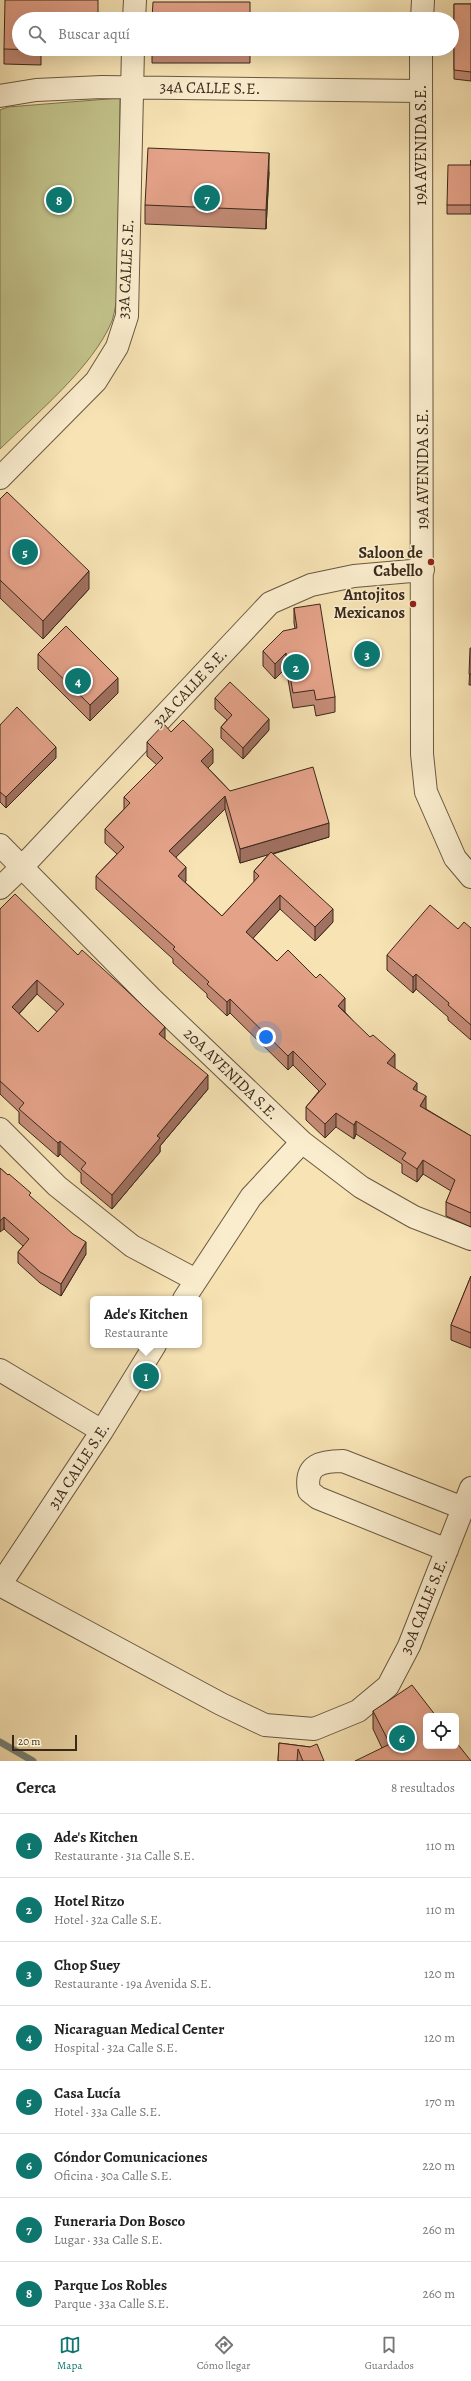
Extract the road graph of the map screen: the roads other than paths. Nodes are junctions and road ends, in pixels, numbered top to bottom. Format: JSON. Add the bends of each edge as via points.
{"nodes":[{"id":1,"x":135,"y":0,"type":"edge"},
{"id":2,"x":423,"y":0,"type":"edge"},
{"id":3,"x":134,"y":12,"type":"edge"},
{"id":4,"x":422,"y":12,"type":"edge"},
{"id":5,"x":133,"y":56,"type":"edge"},
{"id":6,"x":421,"y":56,"type":"edge"},
{"id":7,"x":132,"y":86,"type":"junction"},
{"id":8,"x":420,"y":91,"type":"junction"},
{"id":9,"x":0,"y":96,"type":"edge"},
{"id":10,"x":0,"y":478,"type":"edge"},
{"id":11,"x":423,"y":570,"type":"junction"},
{"id":12,"x":0,"y":845,"type":"edge"},
{"id":13,"x":22,"y":867,"type":"junction"},
{"id":14,"x":471,"y":877,"type":"edge"},
{"id":15,"x":0,"y":888,"type":"edge"},
{"id":16,"x":0,"y":1129,"type":"edge"},
{"id":17,"x":302,"y":1142,"type":"junction"},
{"id":18,"x":471,"y":1239,"type":"edge"},
{"id":19,"x":196,"y":1280,"type":"junction"},
{"id":20,"x":186,"y":1296,"type":"edge"},
{"id":21,"x":153,"y":1348,"type":"edge"},
{"id":22,"x":0,"y":1370,"type":"edge"},
{"id":23,"x":102,"y":1431,"type":"junction"},
{"id":24,"x":471,"y":1488,"type":"edge"},
{"id":25,"x":463,"y":1508,"type":"junction"},
{"id":26,"x":447,"y":1550,"type":"junction"},
{"id":27,"x":0,"y":1585,"type":"edge"}],
"edges":[{"from":1,"to":3,"type":"street"},
{"from":2,"to":4,"type":"street"},
{"from":5,"to":7,"type":"street","name":"33A CALLE S.E."},
{"from":6,"to":8,"type":"street","name":"19A AVENIDA S.E."},
{"from":7,"to":8,"type":"street","name":"34A CALLE S.E."},
{"from":7,"to":9,"type":"street","name":"34A CALLE S.E.","via":[[36,90]]},
{"from":7,"to":10,"type":"street","name":"33A CALLE S.E.","via":[[127,316],[107,363],[84,396]]},
{"from":8,"to":11,"type":"street","name":"19A AVENIDA S.E."},
{"from":11,"to":13,"type":"street","name":"32A CALLE S.E.","via":[[354,576],[311,585],[270,603]]},
{"from":11,"to":14,"type":"street","name":"19A AVENIDA S.E.","via":[[422,754],[426,792],[455,858]]},
{"from":12,"to":13,"type":"street","name":"20A AVENIDA S.E."},
{"from":13,"to":15,"type":"street","name":"32A CALLE S.E."},
{"from":13,"to":17,"type":"street","name":"20A AVENIDA S.E.","via":[[152,999]]},
{"from":16,"to":19,"type":"street","via":[[57,1186],[132,1246]]},
{"from":17,"to":18,"type":"street","name":"20A AVENIDA S.E.","via":[[361,1186],[414,1217]]},
{"from":17,"to":19,"type":"street","via":[[251,1197]]},
{"from":19,"to":20,"type":"street"},
{"from":21,"to":23,"type":"street","name":"31A CALLE S.E."},
{"from":22,"to":23,"type":"street"},
{"from":23,"to":27,"type":"street","name":"31A CALLE S.E."},
{"from":24,"to":25,"type":"street","name":"30A CALLE S.E."},
{"from":25,"to":26,"type":"street","name":"30A CALLE S.E."},
{"from":25,"to":26,"type":"street","via":[[343,1461],[328,1461],[315,1466],[309,1474],[309,1491],[318,1498]]},
{"from":26,"to":27,"type":"street","name":"30A CALLE S.E.","via":[[409,1646],[388,1686],[358,1711],[314,1729],[265,1725]]}]}
